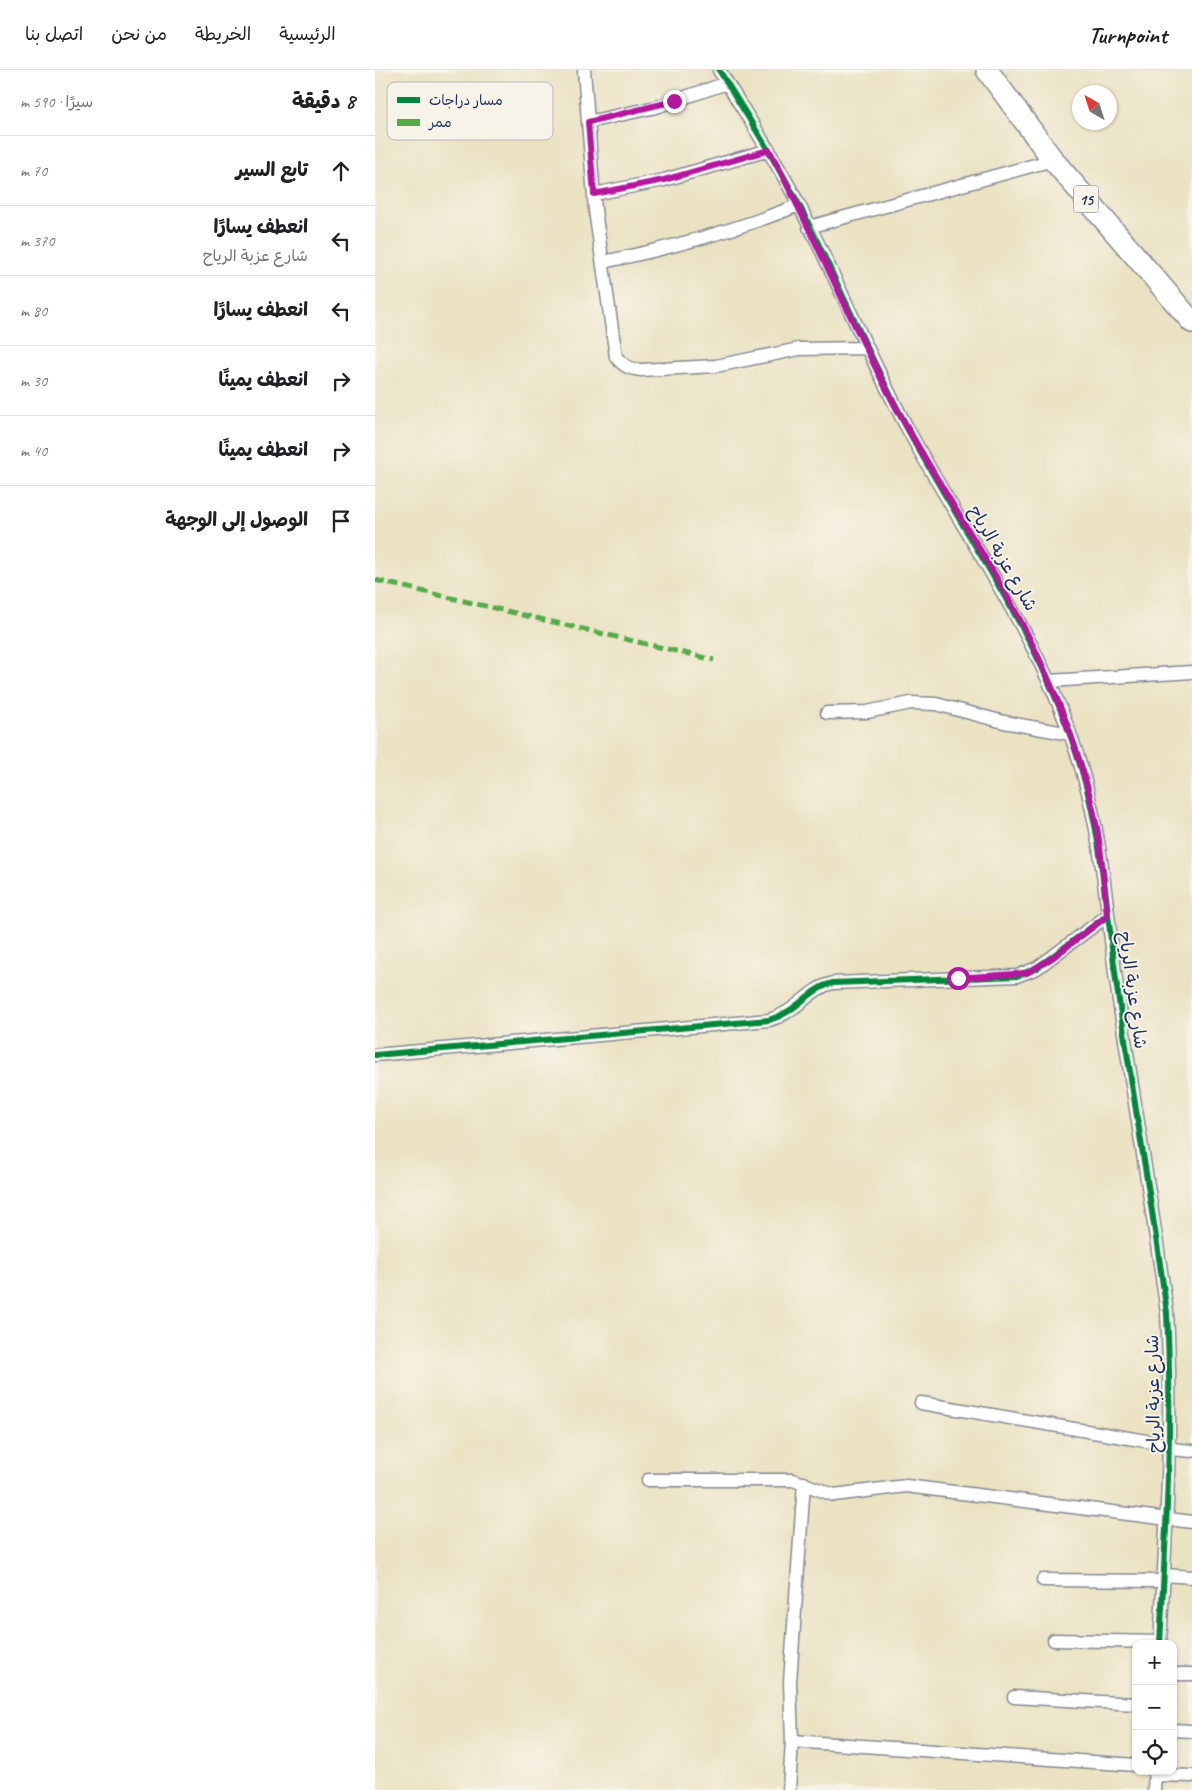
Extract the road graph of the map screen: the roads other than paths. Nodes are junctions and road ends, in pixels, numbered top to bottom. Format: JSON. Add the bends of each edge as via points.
{"nodes":[{"id":1,"x":584,"y":70,"type":"edge"},
{"id":2,"x":719,"y":70,"type":"edge"},
{"id":3,"x":987,"y":70,"type":"edge"},
{"id":4,"x":727,"y":83,"type":"junction"},
{"id":5,"x":588,"y":122,"type":"junction"},
{"id":6,"x":769,"y":150,"type":"junction"},
{"id":7,"x":1053,"y":160,"type":"junction"},
{"id":8,"x":594,"y":194,"type":"junction"},
{"id":9,"x":799,"y":205,"type":"junction"},
{"id":10,"x":809,"y":227,"type":"junction"},
{"id":11,"x":603,"y":262,"type":"junction"},
{"id":12,"x":1192,"y":322,"type":"edge"},
{"id":13,"x":866,"y":348,"type":"junction"},
{"id":14,"x":1192,"y":672,"type":"edge"},
{"id":15,"x":1049,"y":681,"type":"junction"},
{"id":16,"x":827,"y":714,"type":"dead end"},
{"id":17,"x":1070,"y":734,"type":"junction"},
{"id":18,"x":1107,"y":916,"type":"junction"},
{"id":19,"x":375,"y":1055,"type":"edge"},
{"id":20,"x":921,"y":1403,"type":"dead end"},
{"id":21,"x":1170,"y":1447,"type":"junction"},
{"id":22,"x":1192,"y":1450,"type":"edge"},
{"id":23,"x":648,"y":1480,"type":"dead end"},
{"id":24,"x":804,"y":1483,"type":"junction"},
{"id":25,"x":1167,"y":1518,"type":"junction"},
{"id":26,"x":1192,"y":1522,"type":"edge"},
{"id":27,"x":1192,"y":1577,"type":"edge"},
{"id":28,"x":1164,"y":1578,"type":"junction"},
{"id":29,"x":1043,"y":1580,"type":"dead end"},
{"id":30,"x":1054,"y":1640,"type":"dead end"},
{"id":31,"x":1160,"y":1640,"type":"edge"},
{"id":32,"x":1132,"y":1642,"type":"edge"},
{"id":33,"x":1177,"y":1674,"type":"edge"},
{"id":34,"x":1192,"y":1674,"type":"edge"},
{"id":35,"x":1014,"y":1698,"type":"dead end"},
{"id":36,"x":1132,"y":1704,"type":"edge"},
{"id":37,"x":1177,"y":1730,"type":"edge"},
{"id":38,"x":1192,"y":1731,"type":"edge"},
{"id":39,"x":791,"y":1742,"type":"junction"},
{"id":40,"x":1132,"y":1765,"type":"edge"},
{"id":41,"x":1154,"y":1775,"type":"edge"},
{"id":42,"x":1177,"y":1775,"type":"edge"},
{"id":43,"x":1192,"y":1776,"type":"edge"},
{"id":44,"x":789,"y":1790,"type":"edge"},
{"id":45,"x":1154,"y":1790,"type":"edge"}],
"edges":[{"from":1,"to":5,"type":"street"},
{"from":2,"to":4,"type":"street","name":"شارع عزبة الرياح"},
{"from":3,"to":7,"type":"highway","number":"15"},
{"from":4,"to":5,"type":"street","via":[[656,107]]},
{"from":4,"to":6,"type":"street","name":"شارع عزبة الرياح"},
{"from":5,"to":8,"type":"street"},
{"from":6,"to":8,"type":"street","via":[[664,180]]},
{"from":6,"to":9,"type":"street","name":"شارع عزبة الرياح"},
{"from":7,"to":10,"type":"street"},
{"from":7,"to":12,"type":"highway","number":"15"},
{"from":8,"to":11,"type":"street"},
{"from":9,"to":10,"type":"street","name":"شارع عزبة الرياح"},
{"from":9,"to":11,"type":"street","via":[[757,222],[673,248]]},
{"from":10,"to":13,"type":"street","name":"شارع عزبة الرياح"},
{"from":11,"to":13,"type":"street","via":[[616,357],[631,369],[716,366],[799,349]]},
{"from":13,"to":15,"type":"street","name":"شارع عزبة الرياح","via":[[920,452],[1017,615]]},
{"from":14,"to":15,"type":"street"},
{"from":15,"to":17,"type":"street","name":"شارع عزبة الرياح"},
{"from":16,"to":17,"type":"street","via":[[867,712],[911,703],[936,704],[1004,722]]},
{"from":17,"to":18,"type":"street","name":"شارع عزبة الرياح","via":[[1097,828]]},
{"from":18,"to":19,"type":"street","via":[[1037,968],[1017,976],[833,983],[820,988],[791,1012],[769,1020]]},
{"from":18,"to":21,"type":"street","name":"شارع عزبة الرياح","via":[[1167,1313],[1171,1379]]},
{"from":20,"to":21,"type":"street"},
{"from":21,"to":22,"type":"street"},
{"from":21,"to":25,"type":"street","name":"شارع عزبة الرياح"},
{"from":23,"to":24,"type":"street","via":[[770,1479]]},
{"from":24,"to":25,"type":"street","via":[[834,1495],[906,1486]]},
{"from":24,"to":39,"type":"street","via":[[790,1682]]},
{"from":25,"to":26,"type":"street"},
{"from":25,"to":28,"type":"street","name":"شارع عزبة الرياح"},
{"from":27,"to":28,"type":"street"},
{"from":28,"to":29,"type":"street"},
{"from":28,"to":31,"type":"street","name":"شارع عزبة الرياح"},
{"from":30,"to":32,"type":"street"},
{"from":33,"to":34,"type":"street"},
{"from":35,"to":36,"type":"street"},
{"from":37,"to":38,"type":"street"},
{"from":39,"to":40,"type":"street"},
{"from":39,"to":44,"type":"street"},
{"from":41,"to":45,"type":"street"},
{"from":42,"to":43,"type":"street"}]}
